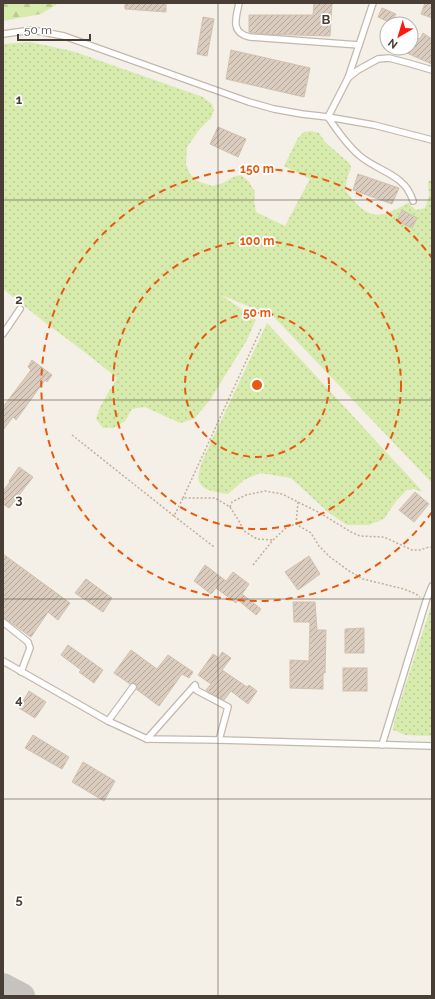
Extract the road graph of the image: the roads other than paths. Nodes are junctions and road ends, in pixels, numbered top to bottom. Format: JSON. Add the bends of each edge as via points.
{"nodes":[{"id":1,"x":239,"y":3,"type":"edge"},
{"id":2,"x":373,"y":3,"type":"edge"},
{"id":3,"x":3,"y":34,"type":"edge"},
{"id":4,"x":359,"y":45,"type":"junction"},
{"id":5,"x":432,"y":70,"type":"edge"},
{"id":6,"x":348,"y":78,"type":"junction"},
{"id":7,"x":328,"y":117,"type":"junction"},
{"id":8,"x":432,"y":140,"type":"edge"},
{"id":9,"x":413,"y":202,"type":"dead end"},
{"id":10,"x":20,"y":309,"type":"dead end"},
{"id":11,"x":3,"y":334,"type":"edge"},
{"id":12,"x":432,"y":586,"type":"edge"},
{"id":13,"x":3,"y":622,"type":"edge"},
{"id":14,"x":3,"y":662,"type":"edge"},
{"id":15,"x":21,"y":672,"type":"junction"},
{"id":16,"x":133,"y":687,"type":"dead end"},
{"id":17,"x":108,"y":721,"type":"junction"},
{"id":18,"x":147,"y":739,"type":"junction"},
{"id":19,"x":219,"y":740,"type":"junction"},
{"id":20,"x":382,"y":745,"type":"junction"},
{"id":21,"x":432,"y":746,"type":"edge"}],
"edges":[{"from":1,"to":4,"type":"lane","via":[[236,25],[243,36]]},
{"from":2,"to":4,"type":"lane"},
{"from":3,"to":7,"type":"lane","via":[[32,30],[64,36],[249,102],[274,109]]},
{"from":4,"to":6,"type":"lane"},
{"from":5,"to":6,"type":"lane","via":[[389,58],[378,59]]},
{"from":6,"to":7,"type":"lane"},
{"from":7,"to":8,"type":"lane","via":[[374,125]]},
{"from":7,"to":9,"type":"lane","via":[[358,155],[398,179],[406,187]]},
{"from":10,"to":11,"type":"lane"},
{"from":12,"to":20,"type":"lane"},
{"from":13,"to":15,"type":"lane","via":[[28,642],[30,648]]},
{"from":14,"to":15,"type":"lane"},
{"from":15,"to":17,"type":"lane"},
{"from":16,"to":17,"type":"lane"},
{"from":17,"to":18,"type":"lane"},
{"from":18,"to":19,"type":"lane"},
{"from":18,"to":19,"type":"lane","via":[[195,685],[196,690],[228,707]]},
{"from":19,"to":20,"type":"lane"},
{"from":20,"to":21,"type":"lane"}]}
